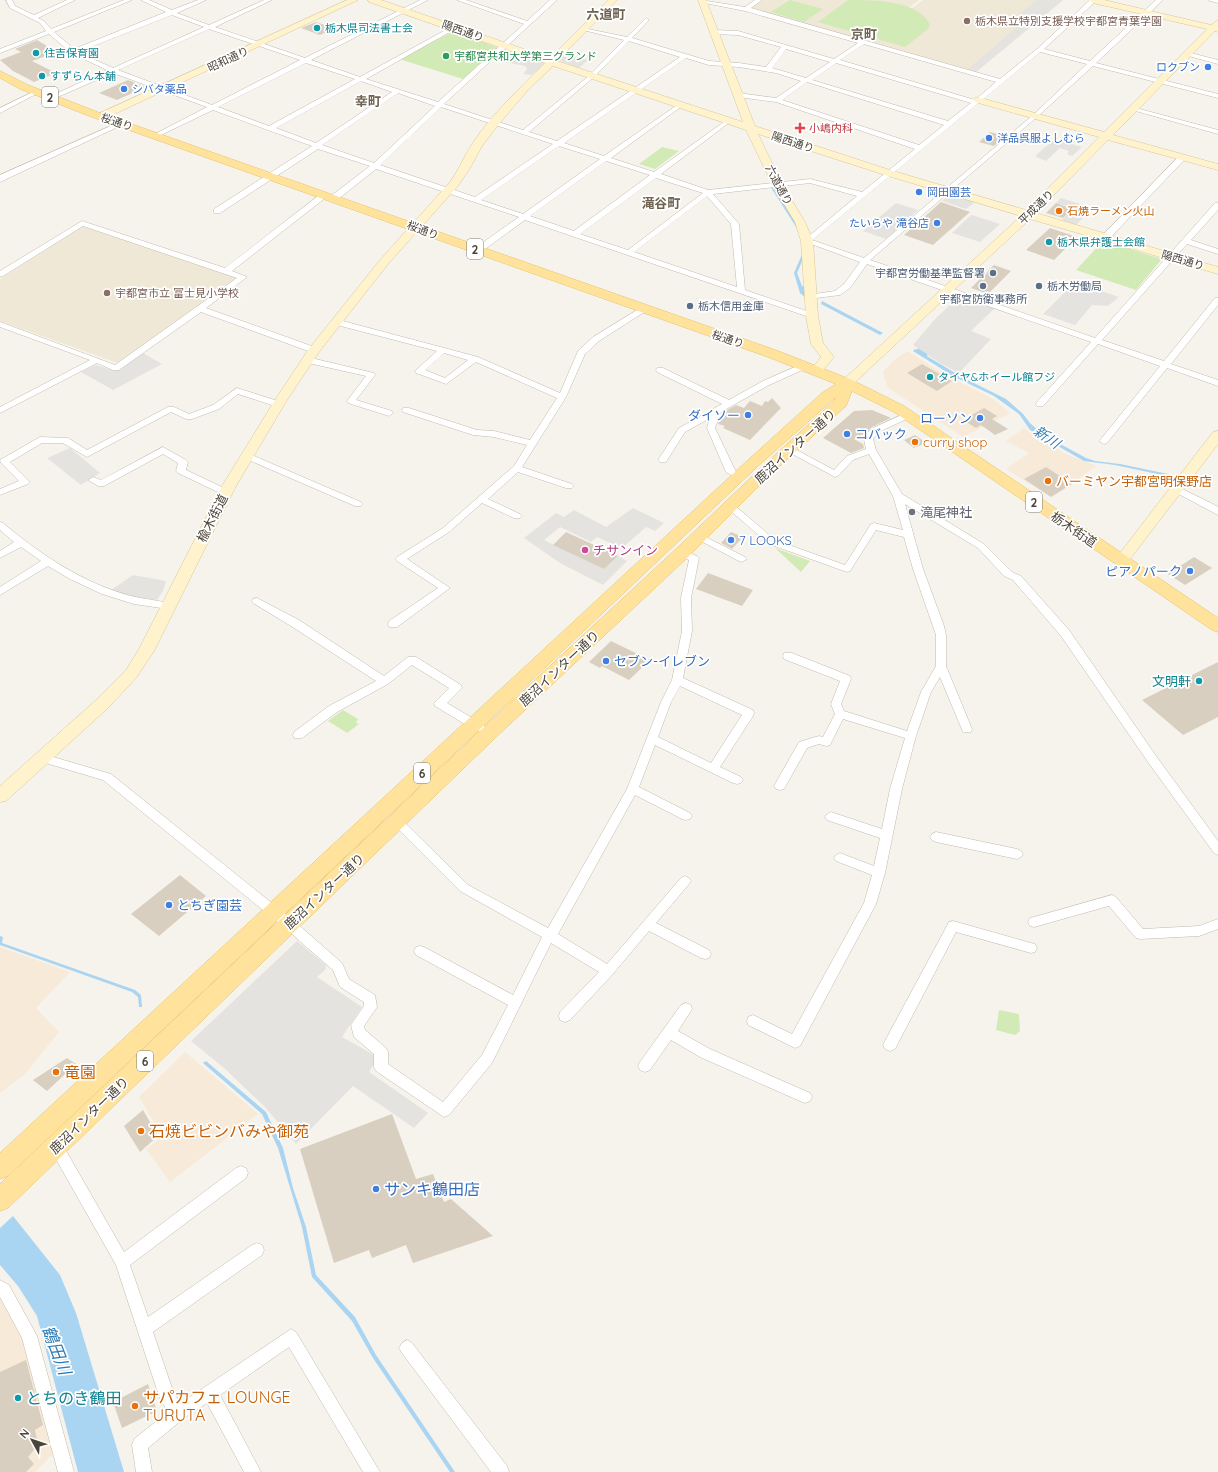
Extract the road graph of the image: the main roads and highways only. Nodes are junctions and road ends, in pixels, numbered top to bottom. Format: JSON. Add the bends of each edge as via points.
{"nodes":[{"id":1,"x":0,"y":74,"type":"edge"},
{"id":2,"x":847,"y":383,"type":"junction"},
{"id":3,"x":1218,"y":626,"type":"edge"},
{"id":4,"x":481,"y":729,"type":"junction"},
{"id":5,"x":282,"y":918,"type":"junction"},
{"id":6,"x":0,"y":1168,"type":"edge"},
{"id":7,"x":1,"y":1199,"type":"edge"}],
"edges":[{"from":1,"to":2,"type":"main road","name":"桜通り","number":"2","via":[[50,98]]},
{"from":2,"to":3,"type":"main road","name":"栃木街道","number":"2","via":[[908,415]]},
{"from":2,"to":4,"type":"main road","name":"鹿沼インター通り","number":"6","via":[[827,396],[753,463]]},
{"from":2,"to":4,"type":"main road","name":"鹿沼インター通り","number":"6","via":[[841,404],[682,553]]},
{"from":4,"to":5,"type":"main road","name":"鹿沼インター通り","number":"6"},
{"from":4,"to":5,"type":"main road","name":"鹿沼インター通り","number":"6","via":[[397,822]]},
{"from":5,"to":6,"type":"main road","name":"鹿沼インター通り","number":"6"},
{"from":5,"to":7,"type":"main road","name":"鹿沼インター通り","number":"6","via":[[56,1147]]}]}
